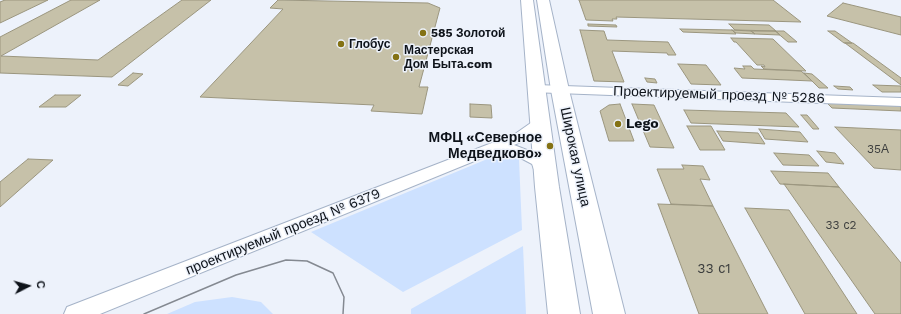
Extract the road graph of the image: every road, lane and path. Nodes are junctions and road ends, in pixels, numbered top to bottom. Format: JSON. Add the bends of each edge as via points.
{"nodes":[{"id":1,"x":527,"y":0,"type":"edge"},
{"id":2,"x":542,"y":0,"type":"edge"},
{"id":3,"x":536,"y":89,"type":"junction"},
{"id":4,"x":560,"y":90,"type":"junction"},
{"id":5,"x":901,"y":102,"type":"edge"},
{"id":6,"x":540,"y":123,"type":"junction"},
{"id":7,"x":491,"y":149,"type":"junction"},
{"id":8,"x":547,"y":187,"type":"junction"},
{"id":9,"x":75,"y":314,"type":"edge"},
{"id":10,"x":564,"y":314,"type":"edge"},
{"id":11,"x":609,"y":314,"type":"edge"}],
"edges":[{"from":1,"to":3,"type":"main road","name":"Широкая улица"},
{"from":2,"to":4,"type":"main road","name":"Широкая улица"},
{"from":3,"to":4,"type":"street","name":"Проектируемый проезд № 5286"},
{"from":3,"to":6,"type":"main road","name":"Широкая улица"},
{"from":4,"to":5,"type":"street","name":"Проектируемый проезд № 5286"},
{"from":4,"to":11,"type":"main road","name":"Широкая улица"},
{"from":6,"to":7,"type":"street","name":"проектируемый проезд № 6379","via":[[520,137]]},
{"from":6,"to":8,"type":"main road","name":"Широкая улица"},
{"from":7,"to":8,"type":"street","name":"проектируемый проезд № 6379","via":[[509,148],[539,161]]},
{"from":7,"to":9,"type":"street","name":"проектируемый проезд № 6379"},
{"from":8,"to":10,"type":"main road","name":"Широкая улица"}]}
